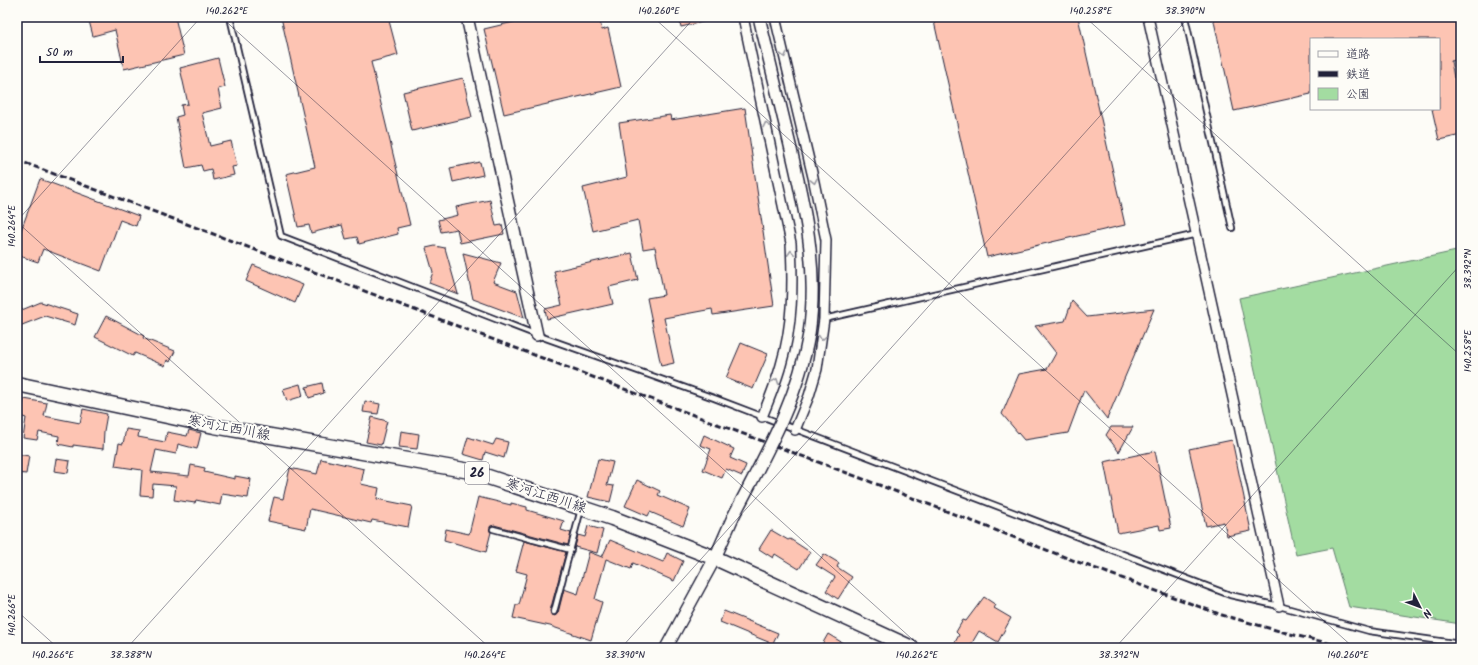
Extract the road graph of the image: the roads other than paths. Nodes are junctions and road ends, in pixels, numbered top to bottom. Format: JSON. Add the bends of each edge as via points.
{"nodes":[{"id":1,"x":230,"y":17,"type":"edge"},
{"id":2,"x":466,"y":17,"type":"edge"},
{"id":3,"x":743,"y":17,"type":"edge"},
{"id":4,"x":759,"y":17,"type":"edge"},
{"id":5,"x":774,"y":17,"type":"edge"},
{"id":6,"x":1148,"y":17,"type":"edge"},
{"id":7,"x":1185,"y":17,"type":"edge"},
{"id":8,"x":1232,"y":228,"type":"dead end"},
{"id":9,"x":1197,"y":234,"type":"junction"},
{"id":10,"x":824,"y":319,"type":"junction"},
{"id":11,"x":537,"y":335,"type":"junction"},
{"id":12,"x":17,"y":384,"type":"edge"},
{"id":13,"x":762,"y":417,"type":"junction"},
{"id":14,"x":795,"y":430,"type":"junction"},
{"id":15,"x":582,"y":508,"type":"junction"},
{"id":16,"x":493,"y":529,"type":"dead end"},
{"id":17,"x":571,"y":550,"type":"junction"},
{"id":18,"x":715,"y":558,"type":"junction"},
{"id":19,"x":1279,"y":606,"type":"junction"},
{"id":20,"x":554,"y":612,"type":"dead end"},
{"id":21,"x":1461,"y":644,"type":"edge"},
{"id":22,"x":666,"y":648,"type":"edge"},
{"id":23,"x":912,"y":648,"type":"edge"}],
"edges":[{"from":1,"to":11,"type":"lane","via":[[281,236]]},
{"from":2,"to":11,"type":"street"},
{"from":13,"to":3,"type":"street","one_way":true,"via":[[782,365],[790,324],[793,278],[790,236]]},
{"from":4,"to":18,"type":"street","bridge":true,"via":[[801,188],[811,247],[813,288],[809,334],[785,415]]},
{"from":5,"to":10,"type":"street","one_way":true,"via":[[826,240]]},
{"from":6,"to":9,"type":"street"},
{"from":7,"to":8,"type":"lane"},
{"from":9,"to":10,"type":"lane"},
{"from":9,"to":19,"type":"street"},
{"from":10,"to":14,"type":"street","one_way":true,"via":[[817,369]]},
{"from":11,"to":13,"type":"lane"},
{"from":12,"to":15,"type":"main road","name":"寒河江西川線","number":"26","via":[[214,426],[470,470]]},
{"from":13,"to":14,"type":"lane"},
{"from":14,"to":19,"type":"lane","via":[[1230,595]]},
{"from":15,"to":17,"type":"lane"},
{"from":15,"to":18,"type":"main road","name":"寒河江西川線","number":"26"},
{"from":16,"to":17,"type":"lane"},
{"from":17,"to":20,"type":"lane"},
{"from":18,"to":22,"type":"street"},
{"from":18,"to":23,"type":"main road","name":"寒河江西川線","number":"26"},
{"from":19,"to":21,"type":"lane","via":[[1370,631]]}]}
